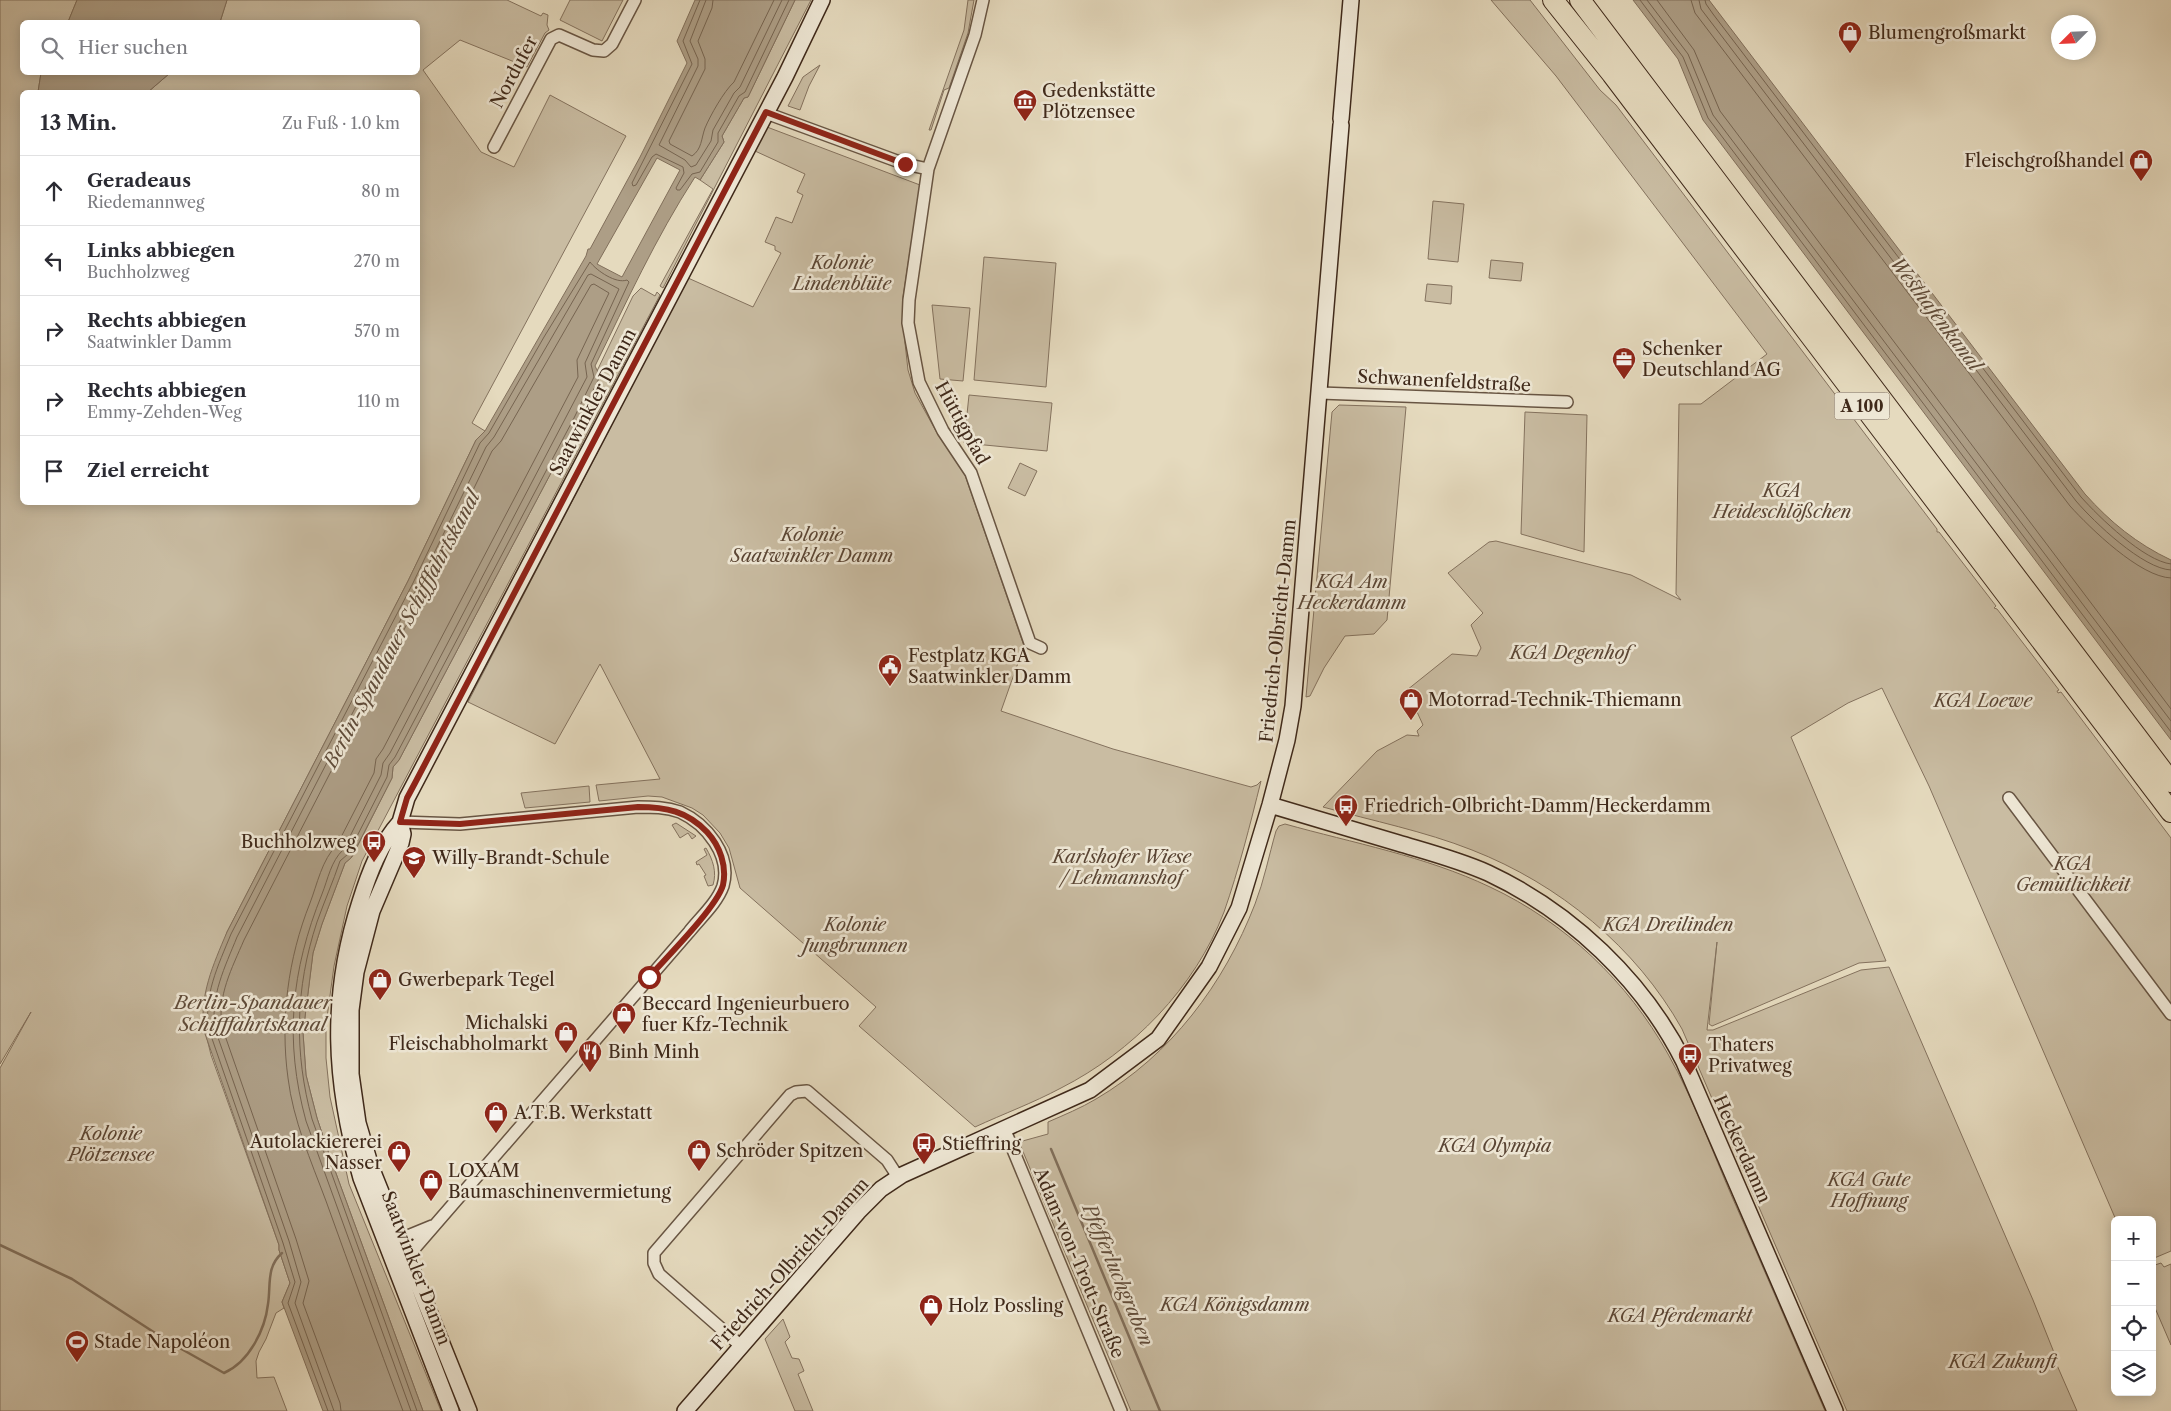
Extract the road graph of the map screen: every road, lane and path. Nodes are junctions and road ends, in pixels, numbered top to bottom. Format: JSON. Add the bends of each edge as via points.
{"nodes":[{"id":1,"x":635,"y":0,"type":"edge"},
{"id":2,"x":822,"y":0,"type":"edge"},
{"id":3,"x":983,"y":0,"type":"edge"},
{"id":4,"x":1350,"y":0,"type":"edge"},
{"id":5,"x":1553,"y":0,"type":"edge"},
{"id":6,"x":1580,"y":0,"type":"edge"},
{"id":7,"x":766,"y":112,"type":"junction"},
{"id":8,"x":494,"y":147,"type":"dead end"},
{"id":9,"x":928,"y":169,"type":"junction"},
{"id":10,"x":1320,"y":393,"type":"junction"},
{"id":11,"x":1567,"y":402,"type":"dead end"},
{"id":12,"x":1041,"y":648,"type":"dead end"},
{"id":13,"x":2171,"y":782,"type":"edge"},
{"id":14,"x":2009,"y":798,"type":"dead end"},
{"id":15,"x":1270,"y":805,"type":"junction"},
{"id":16,"x":2171,"y":812,"type":"edge"},
{"id":17,"x":400,"y":822,"type":"junction"},
{"id":18,"x":2171,"y":1014,"type":"edge"},
{"id":19,"x":1004,"y":1128,"type":"junction"},
{"id":20,"x":898,"y":1177,"type":"junction"},
{"id":21,"x":395,"y":1248,"type":"junction"},
{"id":22,"x":741,"y":1346,"type":"junction"},
{"id":23,"x":451,"y":1411,"type":"edge"},
{"id":24,"x":468,"y":1411,"type":"edge"},
{"id":25,"x":685,"y":1411,"type":"edge"},
{"id":26,"x":1121,"y":1411,"type":"edge"},
{"id":27,"x":1835,"y":1411,"type":"edge"}],
"edges":[{"from":1,"to":8,"type":"street","name":"Nordufer","via":[[609,49],[599,52],[559,35],[551,39]]},
{"from":2,"to":7,"type":"street","name":"Saatwinkler Damm"},
{"from":3,"to":9,"type":"street","name":"Hüttigpfad","via":[[975,35]]},
{"from":4,"to":10,"type":"street","name":"Friedrich-Olbricht-Damm"},
{"from":5,"to":16,"type":"highway","number":"A 100"},
{"from":6,"to":13,"type":"highway","number":"A 100"},
{"from":7,"to":9,"type":"street","via":[[905,164]]},
{"from":7,"to":17,"type":"street","name":"Saatwinkler Damm","via":[[407,798]]},
{"from":9,"to":12,"type":"street","name":"Hüttigpfad","via":[[909,300],[908,323],[915,366],[932,410],[971,473],[1030,643]]},
{"from":10,"to":11,"type":"street","name":"Schwanenfeldstraße"},
{"from":10,"to":15,"type":"street","name":"Friedrich-Olbricht-Damm","via":[[1293,706]]},
{"from":14,"to":18,"type":"street"},
{"from":15,"to":19,"type":"street","name":"Friedrich-Olbricht-Damm","via":[[1246,888],[1231,925],[1209,967],[1158,1039],[1090,1090]]},
{"from":15,"to":27,"type":"street","name":"Heckerdamm","via":[[1454,860],[1487,873],[1526,894],[1573,926],[1620,971],[1657,1016],[1684,1062]]},
{"from":17,"to":21,"type":"street","name":"Saatwinkler Damm","via":[[401,843],[366,929],[351,1006],[349,1041],[362,1140]]},
{"from":17,"to":21,"type":"street","via":[[460,824],[661,807],[680,812],[711,836],[721,854],[724,872],[722,886],[710,907],[434,1226]]},
{"from":19,"to":20,"type":"street","name":"Friedrich-Olbricht-Damm"},
{"from":19,"to":26,"type":"street","name":"Adam-von-Trott-Straße"},
{"from":20,"to":22,"type":"street","name":"Friedrich-Olbricht-Damm","via":[[858,1212]]},
{"from":20,"to":22,"type":"street","via":[[887,1160],[807,1091],[790,1095],[654,1253],[654,1263],[660,1274]]},
{"from":21,"to":23,"type":"street","name":"Saatwinkler Damm"},
{"from":21,"to":24,"type":"street","name":"Saatwinkler Damm"},
{"from":22,"to":25,"type":"street","name":"Friedrich-Olbricht-Damm"}]}
